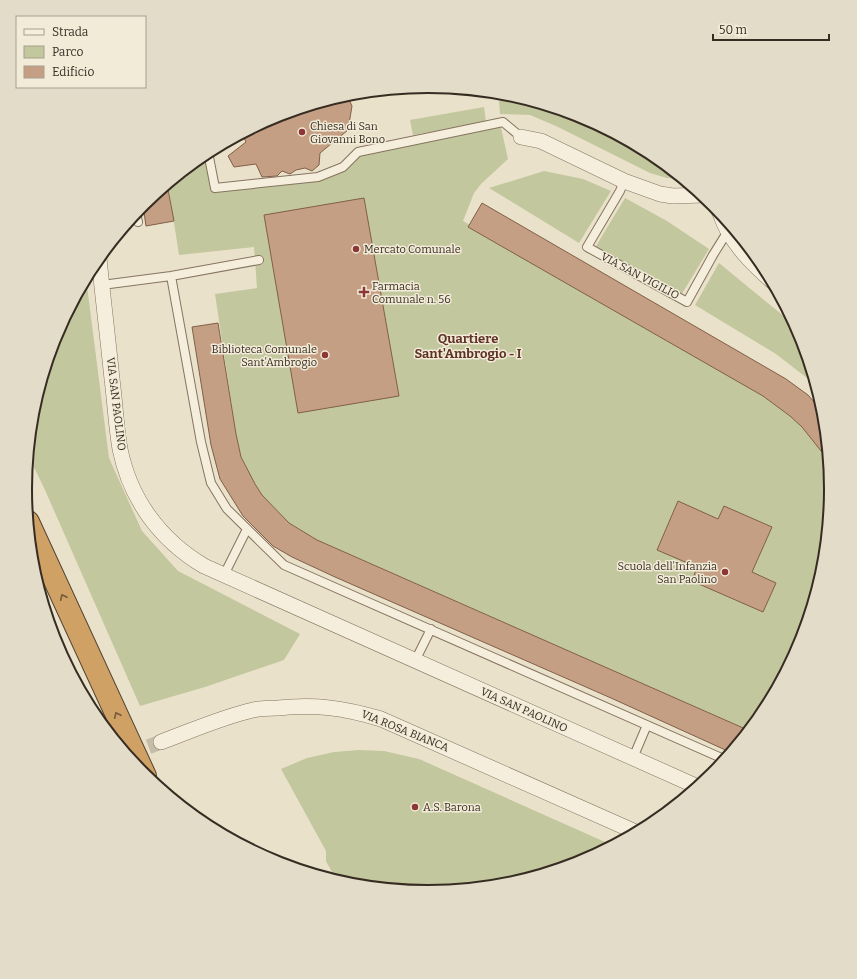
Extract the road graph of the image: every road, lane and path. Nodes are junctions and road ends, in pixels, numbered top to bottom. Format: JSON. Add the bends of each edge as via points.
{"nodes":[{"id":1,"x":521,"y":136,"type":"joint"},
{"id":2,"x":209,"y":159,"type":"edge"},
{"id":3,"x":624,"y":181,"type":"junction"},
{"id":4,"x":695,"y":195,"type":"edge"},
{"id":5,"x":726,"y":227,"type":"edge"},
{"id":6,"x":728,"y":231,"type":"junction"},
{"id":7,"x":259,"y":260,"type":"dead end"},
{"id":8,"x":100,"y":268,"type":"edge"},
{"id":9,"x":757,"y":268,"type":"edge"},
{"id":10,"x":172,"y":276,"type":"junction"},
{"id":11,"x":102,"y":285,"type":"junction"},
{"id":12,"x":247,"y":529,"type":"junction"},
{"id":13,"x":35,"y":536,"type":"edge"},
{"id":14,"x":224,"y":575,"type":"junction"},
{"id":15,"x":431,"y":629,"type":"junction"},
{"id":16,"x":415,"y":661,"type":"junction"},
{"id":17,"x":647,"y":725,"type":"junction"},
{"id":18,"x":161,"y":742,"type":"tunnel mouth"},
{"id":19,"x":137,"y":758,"type":"edge"},
{"id":20,"x":633,"y":758,"type":"junction"},
{"id":21,"x":721,"y":758,"type":"edge"},
{"id":22,"x":693,"y":785,"type":"edge"},
{"id":23,"x":632,"y":830,"type":"edge"}],
"edges":[{"from":1,"to":2,"type":"lane","via":[[503,122],[358,152],[343,167],[318,178],[215,188]]},
{"from":1,"to":3,"type":"street","via":[[541,141]]},
{"from":3,"to":4,"type":"street","via":[[660,194]]},
{"from":3,"to":6,"type":"lane","name":"VIA SAN VIGILIO","via":[[587,247],[687,302]]},
{"from":5,"to":6,"type":"street"},
{"from":6,"to":9,"type":"street"},
{"from":7,"to":10,"type":"lane"},
{"from":8,"to":11,"type":"street","name":"VIA SAN PAOLINO"},
{"from":10,"to":11,"type":"lane"},
{"from":10,"to":12,"type":"lane","via":[[201,442],[211,483],[227,509]]},
{"from":11,"to":14,"type":"street","name":"VIA SAN PAOLINO","via":[[120,449],[129,480],[142,507],[171,542],[193,560]]},
{"from":12,"to":14,"type":"lane"},
{"from":12,"to":15,"type":"lane","via":[[284,565]]},
{"from":19,"to":13,"type":"highway","one_way":true},
{"from":14,"to":16,"type":"street","name":"VIA SAN PAOLINO"},
{"from":15,"to":16,"type":"lane"},
{"from":15,"to":17,"type":"lane"},
{"from":16,"to":20,"type":"street","name":"VIA SAN PAOLINO"},
{"from":17,"to":20,"type":"lane"},
{"from":17,"to":21,"type":"lane"},
{"from":18,"to":23,"type":"street","name":"VIA ROSA BIANCA","via":[[254,710],[314,706],[355,711],[381,719]]},
{"from":20,"to":22,"type":"street","name":"VIA SAN PAOLINO"}]}
